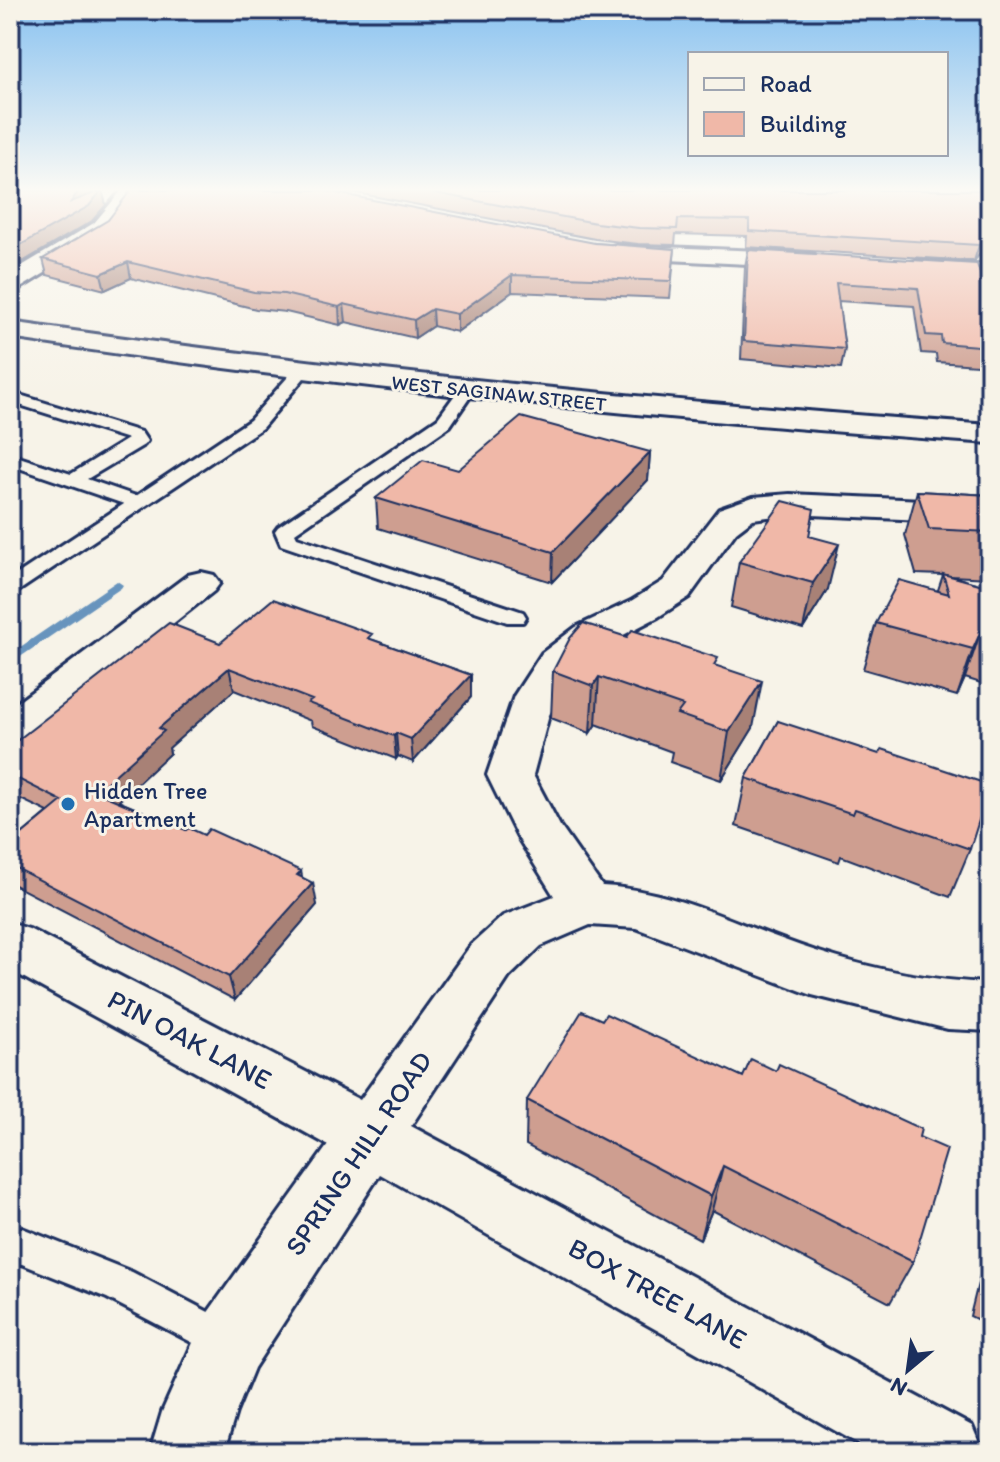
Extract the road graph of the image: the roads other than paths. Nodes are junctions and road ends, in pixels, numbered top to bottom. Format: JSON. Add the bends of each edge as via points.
{"nodes":[{"id":1,"x":52,"y":258,"type":"edge"},
{"id":2,"x":746,"y":258,"type":"edge"},
{"id":3,"x":828,"y":261,"type":"edge"},
{"id":4,"x":900,"y":266,"type":"edge"},
{"id":5,"x":990,"y":272,"type":"edge"},
{"id":6,"x":10,"y":284,"type":"edge"},
{"id":7,"x":10,"y":330,"type":"edge"},
{"id":8,"x":301,"y":372,"type":"junction"},
{"id":9,"x":466,"y":391,"type":"junction"},
{"id":10,"x":10,"y":397,"type":"edge"},
{"id":11,"x":990,"y":434,"type":"edge"},
{"id":12,"x":10,"y":459,"type":"edge"},
{"id":13,"x":73,"y":480,"type":"junction"},
{"id":14,"x":137,"y":502,"type":"junction"},
{"id":15,"x":990,"y":513,"type":"edge"},
{"id":16,"x":201,"y":583,"type":"dead end"},
{"id":17,"x":10,"y":588,"type":"edge"},
{"id":18,"x":515,"y":617,"type":"dead end"},
{"id":19,"x":10,"y":730,"type":"edge"},
{"id":20,"x":587,"y":905,"type":"junction"},
{"id":21,"x":10,"y":944,"type":"edge"},
{"id":22,"x":990,"y":1007,"type":"edge"},
{"id":23,"x":369,"y":1135,"type":"junction"},
{"id":24,"x":10,"y":1246,"type":"edge"},
{"id":25,"x":229,"y":1343,"type":"junction"},
{"id":26,"x":187,"y":1452,"type":"edge"},
{"id":27,"x":946,"y":1452,"type":"edge"}],
"edges":[{"from":1,"to":6,"type":"street"},
{"from":2,"to":3,"type":"street"},
{"from":4,"to":5,"type":"street"},
{"from":7,"to":8,"type":"street","name":"WEST SAGINAW STREET"},
{"from":8,"to":9,"type":"street","name":"WEST SAGINAW STREET"},
{"from":8,"to":14,"type":"lane","via":[[256,424]]},
{"from":9,"to":11,"type":"street","name":"WEST SAGINAW STREET"},
{"from":9,"to":18,"type":"lane","via":[[444,422],[285,531],[288,541]]},
{"from":10,"to":13,"type":"lane","via":[[135,436],[138,441]]},
{"from":12,"to":13,"type":"lane"},
{"from":13,"to":14,"type":"lane"},
{"from":14,"to":17,"type":"lane"},
{"from":15,"to":20,"type":"street","via":[[790,504],[737,510],[678,588],[586,638],[551,668],[535,691],[510,775],[541,836]]},
{"from":16,"to":19,"type":"street"},
{"from":20,"to":22,"type":"street","via":[[637,908],[812,973],[948,1005]]},
{"from":20,"to":23,"type":"street","name":"SPRING HILL ROAD","via":[[522,931],[490,961]]},
{"from":21,"to":23,"type":"street","name":"PIN OAK LANE"},
{"from":23,"to":25,"type":"street","name":"SPRING HILL ROAD"},
{"from":23,"to":27,"type":"street","name":"BOX TREE LANE"},
{"from":24,"to":25,"type":"lane","via":[[22,1246],[119,1285]]},
{"from":25,"to":26,"type":"street","name":"SPRING HILL ROAD"}]}
